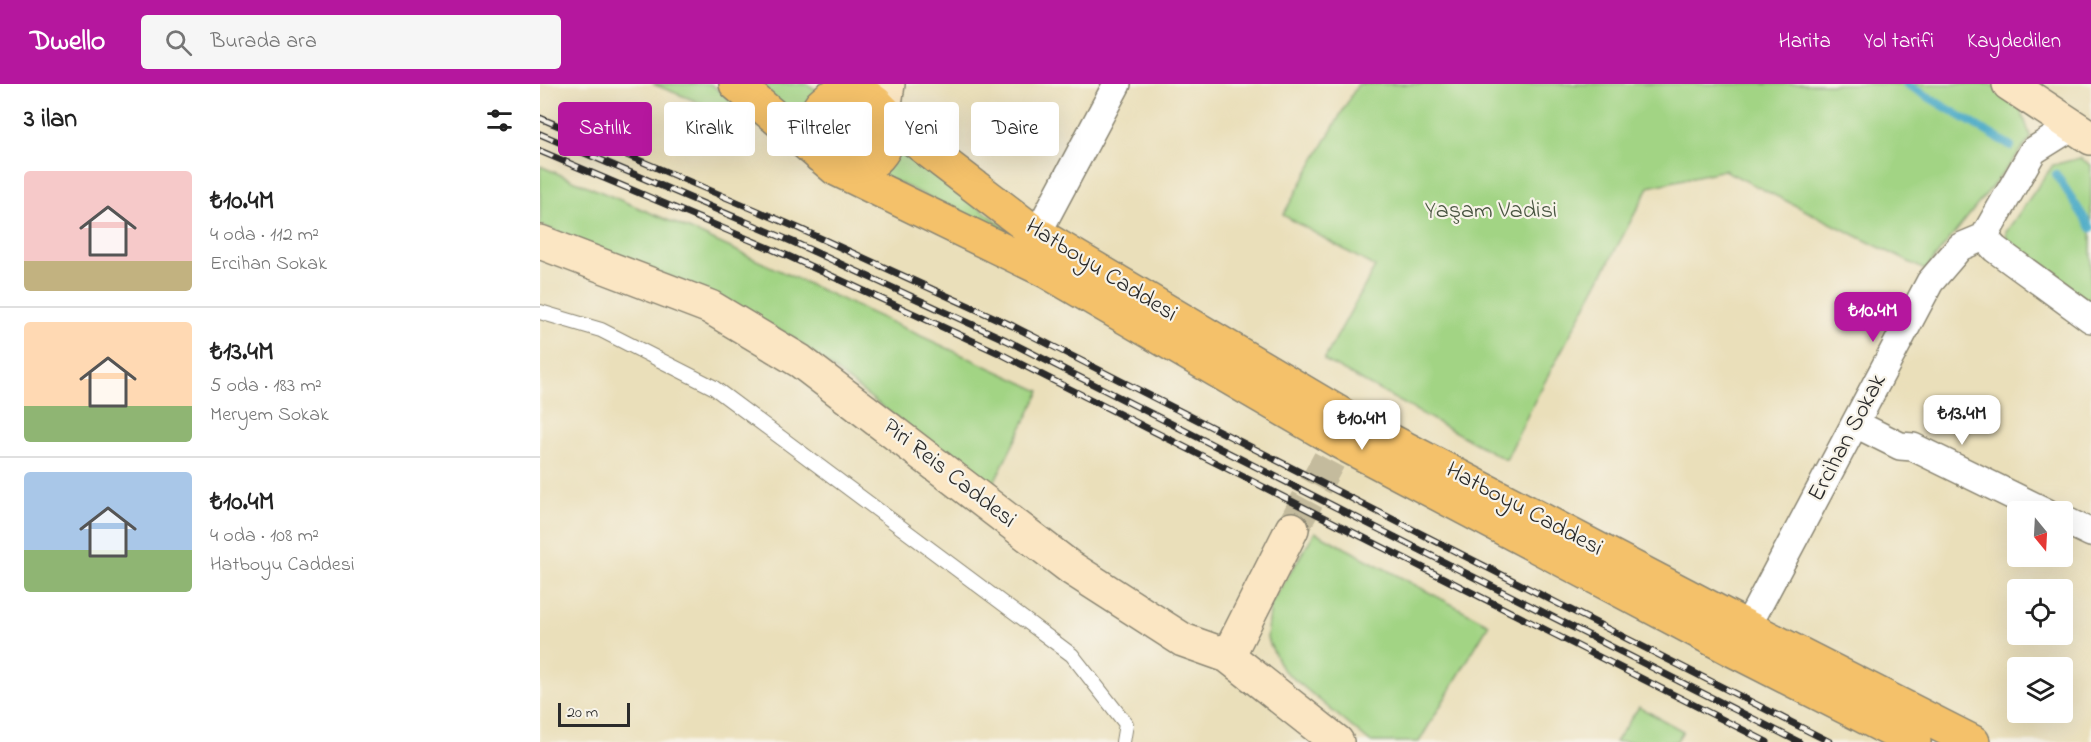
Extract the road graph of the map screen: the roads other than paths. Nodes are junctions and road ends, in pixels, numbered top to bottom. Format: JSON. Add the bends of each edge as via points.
{"nodes":[{"id":1,"x":736,"y":84,"type":"edge"},
{"id":2,"x":1117,"y":84,"type":"edge"},
{"id":3,"x":2009,"y":84,"type":"edge"},
{"id":4,"x":846,"y":87,"type":"edge"},
{"id":5,"x":886,"y":98,"type":"edge"},
{"id":6,"x":2082,"y":132,"type":"edge"},
{"id":7,"x":824,"y":159,"type":"junction"},
{"id":8,"x":1037,"y":234,"type":"junction"},
{"id":9,"x":1984,"y":237,"type":"junction"},
{"id":10,"x":540,"y":242,"type":"edge"},
{"id":11,"x":540,"y":312,"type":"edge"},
{"id":12,"x":2091,"y":319,"type":"edge"},
{"id":13,"x":1856,"y":424,"type":"junction"},
{"id":14,"x":1339,"y":440,"type":"junction"},
{"id":15,"x":2023,"y":501,"type":"edge"},
{"id":16,"x":2073,"y":524,"type":"edge"},
{"id":17,"x":1292,"y":529,"type":"tunnel mouth"},
{"id":18,"x":2091,"y":533,"type":"edge"},
{"id":19,"x":1747,"y":627,"type":"junction"},
{"id":20,"x":1228,"y":656,"type":"junction"},
{"id":21,"x":1123,"y":742,"type":"edge"},
{"id":22,"x":1337,"y":742,"type":"edge"},
{"id":23,"x":1914,"y":742,"type":"edge"},
{"id":24,"x":1972,"y":742,"type":"edge"}],
"edges":[{"from":1,"to":7,"type":"main road","name":"Hatboyu Caddesi"},
{"from":2,"to":8,"type":"street"},
{"from":3,"to":6,"type":"street"},
{"from":4,"to":5,"type":"main road","name":"Hatboyu Caddesi","via":[[869,98]]},
{"from":4,"to":7,"type":"main road","name":"Hatboyu Caddesi","via":[[815,114],[814,142]]},
{"from":5,"to":7,"type":"main road","via":[[887,142],[878,157],[849,169]]},
{"from":5,"to":8,"type":"main road","name":"Hatboyu Caddesi","via":[[905,133]]},
{"from":6,"to":9,"type":"street","via":[[2033,151]]},
{"from":7,"to":14,"type":"main road","name":"Hatboyu Caddesi","via":[[847,175],[1046,271]]},
{"from":8,"to":14,"type":"main road","name":"Hatboyu Caddesi"},
{"from":9,"to":12,"type":"street"},
{"from":9,"to":13,"type":"street","name":"Ercihan Sokak","via":[[1960,247],[1930,282]]},
{"from":10,"to":20,"type":"street","name":"Piri Reis Caddesi","via":[[710,308],[790,355],[1071,568],[1183,640]]},
{"from":11,"to":21,"type":"lane","via":[[601,330],[713,387],[1072,655],[1126,724]]},
{"from":13,"to":15,"type":"street"},
{"from":13,"to":19,"type":"street","name":"Ercihan Sokak"},
{"from":14,"to":19,"type":"main road","name":"Hatboyu Caddesi"},
{"from":14,"to":23,"type":"main road","name":"Hatboyu Caddesi"},
{"from":16,"to":18,"type":"street"},
{"from":17,"to":20,"type":"street"},
{"from":19,"to":24,"type":"main road","name":"Hatboyu Caddesi"},
{"from":20,"to":22,"type":"street","name":"Piri Reis Caddesi"}]}
